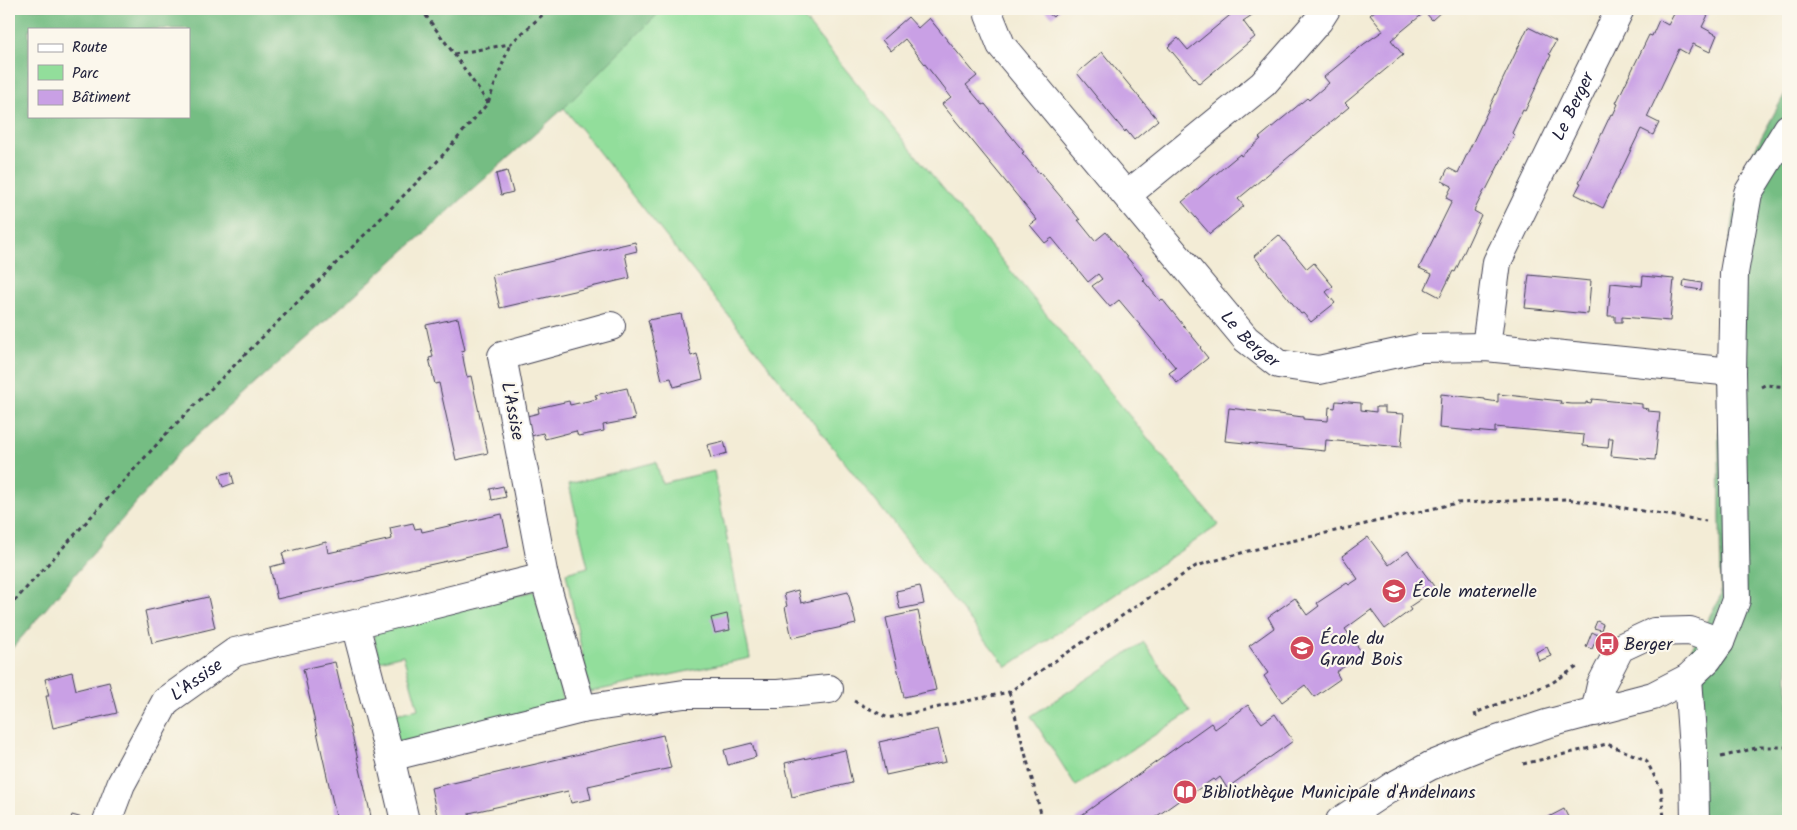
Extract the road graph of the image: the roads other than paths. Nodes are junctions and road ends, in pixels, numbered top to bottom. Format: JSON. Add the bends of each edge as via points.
{"nodes":[{"id":1,"x":990,"y":9,"type":"edge"},
{"id":2,"x":1326,"y":9,"type":"edge"},
{"id":3,"x":1620,"y":9,"type":"edge"},
{"id":4,"x":1788,"y":128,"type":"edge"},
{"id":5,"x":1127,"y":195,"type":"junction"},
{"id":6,"x":611,"y":326,"type":"dead end"},
{"id":7,"x":1486,"y":347,"type":"junction"},
{"id":8,"x":1732,"y":372,"type":"junction"},
{"id":9,"x":544,"y":577,"type":"junction"},
{"id":10,"x":355,"y":624,"type":"junction"},
{"id":11,"x":1720,"y":642,"type":"junction"},
{"id":12,"x":1688,"y":678,"type":"junction"},
{"id":13,"x":828,"y":689,"type":"road end"},
{"id":14,"x":582,"y":708,"type":"junction"},
{"id":15,"x":1595,"y":712,"type":"junction"},
{"id":16,"x":390,"y":757,"type":"junction"},
{"id":17,"x":107,"y":821,"type":"edge"},
{"id":18,"x":405,"y":821,"type":"edge"},
{"id":19,"x":1340,"y":821,"type":"edge"},
{"id":20,"x":1695,"y":821,"type":"edge"}],
"edges":[{"from":1,"to":5,"type":"street","name":"Le Berger","via":[[989,15],[1001,45]]},
{"from":2,"to":5,"type":"street","via":[[1263,84]]},
{"from":3,"to":7,"type":"street","name":"Le Berger","via":[[1497,262]]},
{"from":4,"to":8,"type":"street","via":[[1748,193],[1734,273]]},
{"from":5,"to":7,"type":"street","name":"Le Berger","via":[[1246,339],[1278,364],[1319,370],[1420,348]]},
{"from":6,"to":9,"type":"street","name":"L'Assise","via":[[502,356]]},
{"from":7,"to":8,"type":"street","name":"Le Berger"},
{"from":8,"to":11,"type":"street","via":[[1736,600]]},
{"from":9,"to":10,"type":"street","name":"L'Assise"},
{"from":9,"to":14,"type":"street"},
{"from":10,"to":16,"type":"street"},
{"from":10,"to":17,"type":"street","name":"L'Assise","via":[[235,652],[166,701],[122,784]]},
{"from":11,"to":12,"type":"street"},
{"from":11,"to":15,"type":"street","via":[[1690,631],[1654,632],[1620,648],[1601,685]]},
{"from":12,"to":15,"type":"street","via":[[1653,696]]},
{"from":12,"to":20,"type":"street"},
{"from":13,"to":14,"type":"street","via":[[778,694],[684,694]]},
{"from":14,"to":16,"type":"street"},
{"from":15,"to":19,"type":"street","via":[[1546,724],[1430,766]]},
{"from":16,"to":18,"type":"street"}]}
